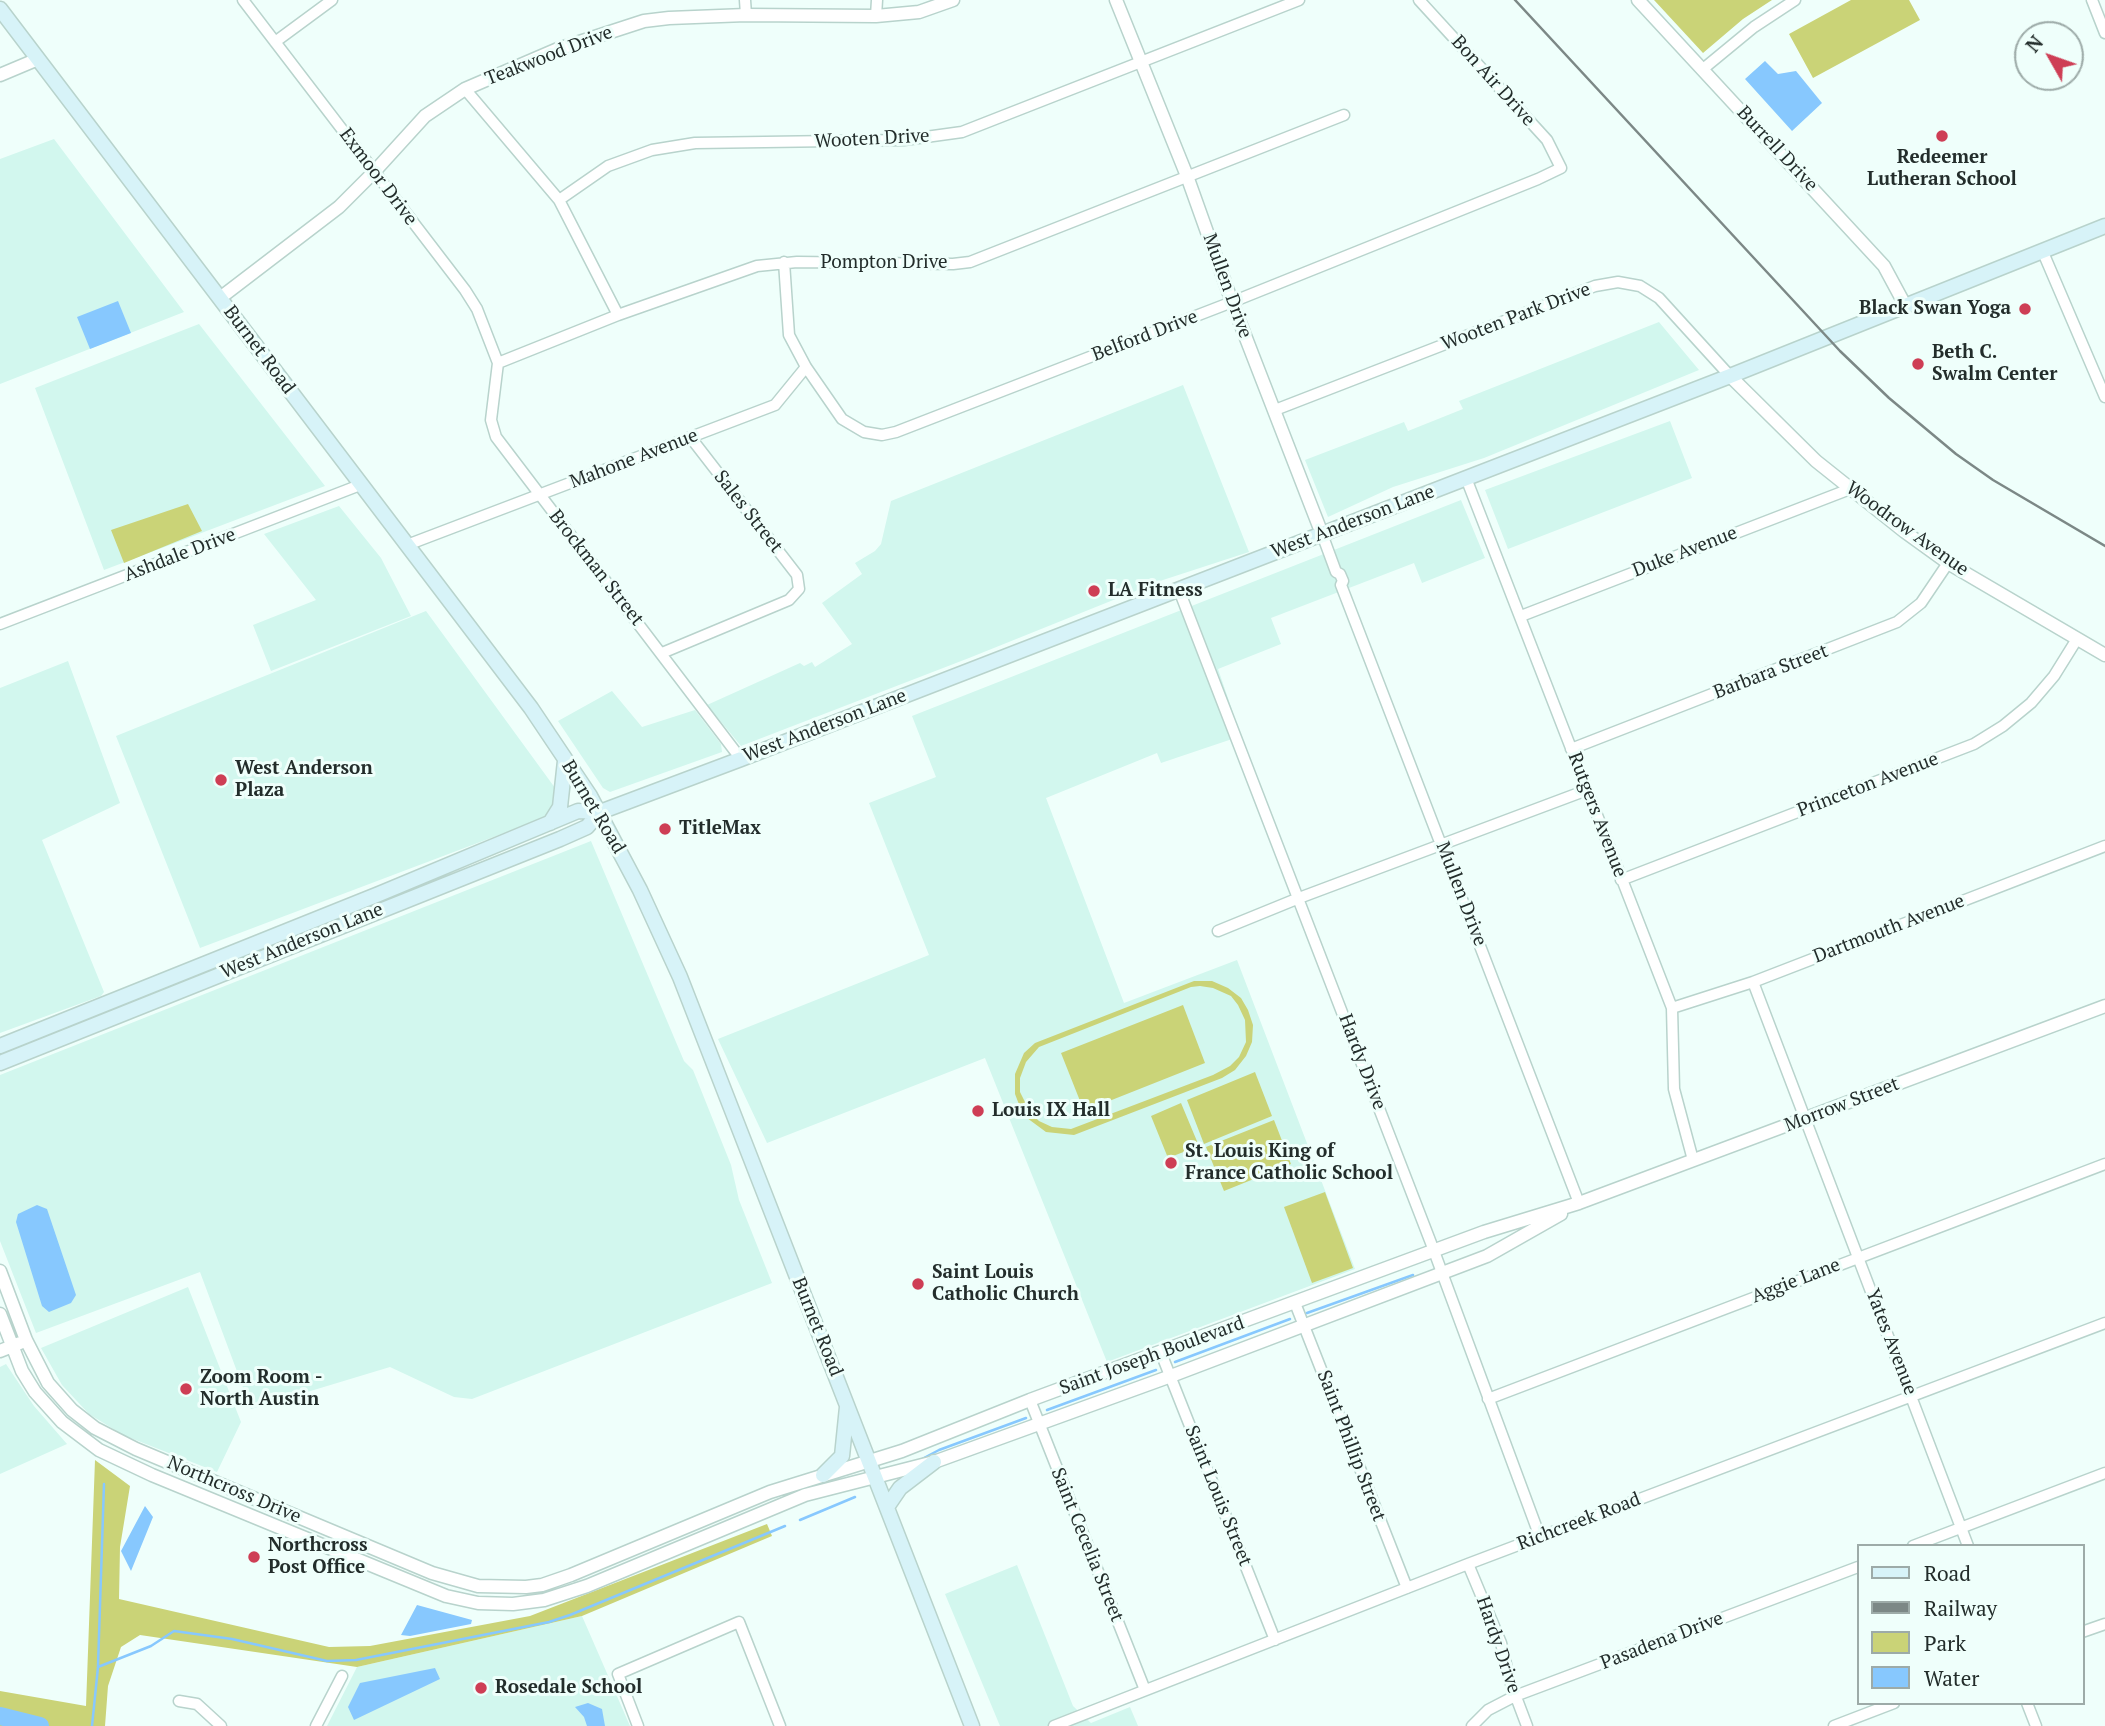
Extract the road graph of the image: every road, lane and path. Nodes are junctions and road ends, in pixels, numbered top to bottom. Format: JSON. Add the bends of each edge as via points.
{"nodes":[{"id":1,"x":243,"y":0,"type":"edge"},
{"id":2,"x":332,"y":0,"type":"edge"},
{"id":3,"x":745,"y":0,"type":"edge"},
{"id":4,"x":877,"y":0,"type":"edge"},
{"id":5,"x":953,"y":0,"type":"edge"},
{"id":6,"x":1115,"y":0,"type":"edge"},
{"id":7,"x":1261,"y":0,"type":"edge"},
{"id":8,"x":1299,"y":0,"type":"edge"},
{"id":9,"x":1419,"y":0,"type":"edge"},
{"id":10,"x":1639,"y":0,"type":"edge"},
{"id":11,"x":1795,"y":0,"type":"edge"},
{"id":12,"x":2092,"y":0,"type":"edge"},
{"id":13,"x":0,"y":9,"type":"edge"},
{"id":14,"x":1266,"y":12,"type":"junction"},
{"id":15,"x":746,"y":15,"type":"junction"},
{"id":16,"x":876,"y":16,"type":"junction"},
{"id":17,"x":2105,"y":33,"type":"edge"},
{"id":18,"x":275,"y":42,"type":"junction"},
{"id":19,"x":38,"y":59,"type":"junction"},
{"id":20,"x":1142,"y":61,"type":"junction"},
{"id":21,"x":1703,"y":69,"type":"junction"},
{"id":22,"x":0,"y":75,"type":"edge"},
{"id":23,"x":466,"y":89,"type":"junction"},
{"id":24,"x":1344,"y":115,"type":"dead end"},
{"id":25,"x":1561,"y":167,"type":"joint"},
{"id":26,"x":374,"y":172,"type":"junction"},
{"id":27,"x":1187,"y":176,"type":"junction"},
{"id":28,"x":559,"y":200,"type":"junction"},
{"id":29,"x":2105,"y":226,"type":"edge"},
{"id":30,"x":2042,"y":250,"type":"junction"},
{"id":31,"x":784,"y":262,"type":"junction"},
{"id":32,"x":219,"y":298,"type":"junction"},
{"id":33,"x":1233,"y":302,"type":"junction"},
{"id":34,"x":1905,"y":305,"type":"junction"},
{"id":35,"x":618,"y":315,"type":"junction"},
{"id":36,"x":498,"y":363,"type":"junction"},
{"id":37,"x":806,"y":366,"type":"junction"},
{"id":38,"x":1730,"y":376,"type":"junction"},
{"id":39,"x":2105,"y":397,"type":"edge"},
{"id":40,"x":1275,"y":410,"type":"junction"},
{"id":41,"x":691,"y":438,"type":"junction"},
{"id":42,"x":1466,"y":478,"type":"junction"},
{"id":43,"x":360,"y":485,"type":"junction"},
{"id":44,"x":1850,"y":489,"type":"junction"},
{"id":45,"x":540,"y":495,"type":"junction"},
{"id":46,"x":1322,"y":534,"type":"junction"},
{"id":47,"x":407,"y":545,"type":"junction"},
{"id":48,"x":1948,"y":564,"type":"junction"},
{"id":49,"x":1179,"y":590,"type":"junction"},
{"id":50,"x":1521,"y":615,"type":"junction"},
{"id":51,"x":0,"y":624,"type":"edge"},
{"id":52,"x":2077,"y":639,"type":"junction"},
{"id":53,"x":662,"y":653,"type":"junction"},
{"id":54,"x":2105,"y":655,"type":"edge"},
{"id":55,"x":1571,"y":749,"type":"junction"},
{"id":56,"x":741,"y":759,"type":"junction"},
{"id":57,"x":565,"y":761,"type":"junction"},
{"id":58,"x":1587,"y":790,"type":"junction"},
{"id":59,"x":600,"y":812,"type":"junction"},
{"id":60,"x":550,"y":824,"type":"junction"},
{"id":61,"x":1443,"y":845,"type":"junction"},
{"id":62,"x":2105,"y":846,"type":"edge"},
{"id":63,"x":1621,"y":880,"type":"junction"},
{"id":64,"x":1299,"y":898,"type":"junction"},
{"id":65,"x":371,"y":905,"type":"junction"},
{"id":66,"x":1218,"y":931,"type":"dead end"},
{"id":67,"x":1753,"y":982,"type":"junction"},
{"id":68,"x":148,"y":986,"type":"junction"},
{"id":69,"x":155,"y":1001,"type":"junction"},
{"id":70,"x":2105,"y":1006,"type":"edge"},
{"id":71,"x":1672,"y":1008,"type":"junction"},
{"id":72,"x":89,"y":1010,"type":"junction"},
{"id":73,"x":0,"y":1046,"type":"edge"},
{"id":74,"x":25,"y":1053,"type":"junction"},
{"id":75,"x":0,"y":1063,"type":"edge"},
{"id":76,"x":1807,"y":1119,"type":"junction"},
{"id":77,"x":1693,"y":1160,"type":"junction"},
{"id":78,"x":2105,"y":1164,"type":"edge"},
{"id":79,"x":1579,"y":1203,"type":"junction"},
{"id":80,"x":1434,"y":1252,"type":"junction"},
{"id":81,"x":1859,"y":1256,"type":"junction"},
{"id":82,"x":0,"y":1271,"type":"edge"},
{"id":83,"x":1443,"y":1273,"type":"junction"},
{"id":84,"x":1295,"y":1303,"type":"junction"},
{"id":85,"x":0,"y":1314,"type":"edge"},
{"id":86,"x":2105,"y":1323,"type":"edge"},
{"id":87,"x":1303,"y":1326,"type":"junction"},
{"id":88,"x":26,"y":1340,"type":"junction"},
{"id":89,"x":6,"y":1348,"type":"edge"},
{"id":90,"x":1161,"y":1353,"type":"junction"},
{"id":91,"x":1171,"y":1376,"type":"junction"},
{"id":92,"x":1912,"y":1396,"type":"junction"},
{"id":93,"x":1488,"y":1399,"type":"junction"},
{"id":94,"x":1030,"y":1400,"type":"junction"},
{"id":95,"x":847,"y":1402,"type":"junction"},
{"id":96,"x":1039,"y":1424,"type":"junction"},
{"id":97,"x":159,"y":1458,"type":"junction"},
{"id":98,"x":869,"y":1460,"type":"junction"},
{"id":99,"x":934,"y":1462,"type":"junction"},
{"id":100,"x":2105,"y":1473,"type":"edge"},
{"id":101,"x":152,"y":1475,"type":"junction"},
{"id":102,"x":823,"y":1475,"type":"junction"},
{"id":103,"x":876,"y":1477,"type":"junction"},
{"id":104,"x":887,"y":1507,"type":"junction"},
{"id":105,"x":1962,"y":1528,"type":"junction"},
{"id":106,"x":682,"y":1529,"type":"junction"},
{"id":107,"x":1540,"y":1537,"type":"junction"},
{"id":108,"x":361,"y":1543,"type":"junction"},
{"id":109,"x":688,"y":1544,"type":"junction"},
{"id":110,"x":1918,"y":1544,"type":"edge"},
{"id":111,"x":1967,"y":1544,"type":"edge"},
{"id":112,"x":355,"y":1559,"type":"junction"},
{"id":113,"x":1468,"y":1564,"type":"junction"},
{"id":114,"x":1856,"y":1567,"type":"edge"},
{"id":115,"x":571,"y":1575,"type":"junction"},
{"id":116,"x":587,"y":1586,"type":"junction"},
{"id":117,"x":1407,"y":1588,"type":"junction"},
{"id":118,"x":2105,"y":1624,"type":"edge"},
{"id":119,"x":2084,"y":1631,"type":"edge"},
{"id":120,"x":1275,"y":1640,"type":"junction"},
{"id":121,"x":342,"y":1675,"type":"dead end"},
{"id":122,"x":1145,"y":1690,"type":"junction"},
{"id":123,"x":1515,"y":1696,"type":"junction"},
{"id":124,"x":179,"y":1701,"type":"dead end"},
{"id":125,"x":1889,"y":1705,"type":"edge"},
{"id":126,"x":2028,"y":1705,"type":"edge"},
{"id":127,"x":220,"y":1726,"type":"edge"},
{"id":128,"x":316,"y":1726,"type":"edge"},
{"id":129,"x":638,"y":1726,"type":"edge"},
{"id":130,"x":780,"y":1726,"type":"edge"},
{"id":131,"x":972,"y":1726,"type":"edge"},
{"id":132,"x":1054,"y":1726,"type":"edge"},
{"id":133,"x":1472,"y":1726,"type":"edge"},
{"id":134,"x":1527,"y":1726,"type":"edge"},
{"id":135,"x":1834,"y":1726,"type":"edge"},
{"id":136,"x":2036,"y":1726,"type":"edge"}],
"edges":[{"from":1,"to":18,"type":"street","name":"Exmoor Drive"},
{"from":2,"to":18,"type":"street"},
{"from":3,"to":15,"type":"street"},
{"from":4,"to":16,"type":"street"},
{"from":5,"to":16,"type":"street","name":"Teakwood Drive","via":[[919,12]]},
{"from":6,"to":20,"type":"street","name":"Mullen Drive"},
{"from":7,"to":14,"type":"street"},
{"from":8,"to":14,"type":"street","name":"Wooten Drive"},
{"from":9,"to":25,"type":"street","name":"Bon Air Drive","via":[[1547,140]]},
{"from":10,"to":21,"type":"street","name":"Burrell Drive"},
{"from":11,"to":21,"type":"street"},
{"from":12,"to":17,"type":"street"},
{"from":13,"to":19,"type":"main road","name":"Burnet Road"},
{"from":14,"to":20,"type":"street","name":"Wooten Drive"},
{"from":15,"to":16,"type":"street","name":"Teakwood Drive"},
{"from":15,"to":23,"type":"street","name":"Teakwood Drive","via":[[644,21],[558,49]]},
{"from":18,"to":26,"type":"street","name":"Exmoor Drive"},
{"from":19,"to":22,"type":"street"},
{"from":19,"to":32,"type":"main road","name":"Burnet Road"},
{"from":20,"to":27,"type":"street","name":"Mullen Drive"},
{"from":20,"to":28,"type":"street","name":"Wooten Drive","via":[[962,132],[905,141],[695,143],[652,149],[608,166]]},
{"from":21,"to":34,"type":"street","name":"Burrell Drive","via":[[1884,265]]},
{"from":23,"to":26,"type":"street","name":"Teakwood Drive","via":[[425,116]]},
{"from":23,"to":28,"type":"street"},
{"from":24,"to":27,"type":"street","name":"Pompton Drive"},
{"from":25,"to":33,"type":"street","name":"Belford Drive"},
{"from":26,"to":32,"type":"street","name":"Teakwood Drive","via":[[324,219]]},
{"from":26,"to":36,"type":"street","name":"Exmoor Drive","via":[[465,290]]},
{"from":27,"to":31,"type":"street","name":"Pompton Drive","via":[[970,261]]},
{"from":27,"to":33,"type":"street","name":"Mullen Drive"},
{"from":28,"to":35,"type":"street"},
{"from":29,"to":30,"type":"main road","name":"West Anderson Lane"},
{"from":30,"to":34,"type":"main road","name":"West Anderson Lane"},
{"from":30,"to":39,"type":"street"},
{"from":31,"to":35,"type":"street","name":"Pompton Drive","via":[[757,265]]},
{"from":31,"to":37,"type":"street","via":[[789,335]]},
{"from":32,"to":43,"type":"main road","name":"Burnet Road"},
{"from":33,"to":37,"type":"street","name":"Belford Drive","via":[[882,435],[864,432],[842,419]]},
{"from":33,"to":40,"type":"street","name":"Mullen Drive"},
{"from":34,"to":38,"type":"main road","name":"West Anderson Lane"},
{"from":35,"to":36,"type":"street","name":"Pompton Drive"},
{"from":36,"to":45,"type":"street","name":"Brockman Street","via":[[492,427]]},
{"from":37,"to":41,"type":"street","name":"Mahone Avenue","via":[[775,405]]},
{"from":38,"to":40,"type":"street","name":"Wooten Park Drive","via":[[1659,298],[1640,286],[1618,282],[1595,286]]},
{"from":38,"to":42,"type":"main road","name":"West Anderson Lane"},
{"from":38,"to":44,"type":"street","name":"Woodrow Avenue"},
{"from":40,"to":46,"type":"street","name":"Mullen Drive"},
{"from":41,"to":45,"type":"street","name":"Mahone Avenue"},
{"from":41,"to":53,"type":"street","name":"Sales Street","via":[[797,575],[799,589],[789,600]]},
{"from":42,"to":46,"type":"main road","name":"West Anderson Lane"},
{"from":42,"to":50,"type":"street","name":"Rutgers Avenue"},
{"from":43,"to":47,"type":"main road","name":"Burnet Road"},
{"from":43,"to":51,"type":"street","name":"Ashdale Drive"},
{"from":44,"to":48,"type":"street","name":"Woodrow Avenue"},
{"from":44,"to":50,"type":"street","name":"Duke Avenue"},
{"from":45,"to":47,"type":"street","name":"Mahone Avenue"},
{"from":45,"to":53,"type":"street","name":"Brockman Street"},
{"from":46,"to":49,"type":"main road","name":"West Anderson Lane"},
{"from":46,"to":61,"type":"street","name":"Mullen Drive"},
{"from":47,"to":57,"type":"main road","name":"Burnet Road","via":[[542,723]]},
{"from":48,"to":52,"type":"street","name":"Woodrow Avenue"},
{"from":48,"to":55,"type":"street","name":"Barbara Street","via":[[1921,603],[1897,622]]},
{"from":49,"to":56,"type":"main road","name":"West Anderson Lane"},
{"from":49,"to":64,"type":"street","name":"Hardy Drive"},
{"from":50,"to":55,"type":"street","name":"Rutgers Avenue"},
{"from":52,"to":54,"type":"street","name":"Woodrow Avenue"},
{"from":52,"to":63,"type":"street","name":"Princeton Avenue","via":[[2031,703],[1974,744]]},
{"from":53,"to":56,"type":"street","name":"Brockman Street"},
{"from":55,"to":58,"type":"street","name":"Rutgers Avenue"},
{"from":56,"to":59,"type":"main road","name":"West Anderson Lane"},
{"from":57,"to":59,"type":"main road","name":"Burnet Road"},
{"from":57,"to":60,"type":"main road","via":[[560,807]]},
{"from":58,"to":61,"type":"street"},
{"from":58,"to":63,"type":"street","name":"Rutgers Avenue"},
{"from":59,"to":60,"type":"main road","name":"West Anderson Lane","via":[[578,811]]},
{"from":59,"to":65,"type":"main road","name":"West Anderson Lane","via":[[587,827]]},
{"from":59,"to":95,"type":"main road","name":"Burnet Road","via":[[680,977]]},
{"from":60,"to":65,"type":"main road","name":"West Anderson Lane"},
{"from":61,"to":64,"type":"street"},
{"from":61,"to":79,"type":"street","name":"Mullen Drive"},
{"from":62,"to":67,"type":"street","name":"Dartmouth Avenue"},
{"from":63,"to":71,"type":"street","name":"Rutgers Avenue"},
{"from":64,"to":66,"type":"street"},
{"from":64,"to":80,"type":"street","name":"Hardy Drive"},
{"from":65,"to":68,"type":"main road","name":"West Anderson Lane"},
{"from":65,"to":69,"type":"main road","name":"West Anderson Lane"},
{"from":67,"to":71,"type":"street","name":"Dartmouth Avenue"},
{"from":67,"to":76,"type":"street","name":"Yates Avenue"},
{"from":68,"to":69,"type":"main road"},
{"from":68,"to":72,"type":"main road","name":"West Anderson Lane"},
{"from":69,"to":74,"type":"main road","name":"West Anderson Lane"},
{"from":70,"to":76,"type":"street","name":"Morrow Street"},
{"from":71,"to":77,"type":"street","name":"Rutgers Avenue","via":[[1674,1089]]},
{"from":72,"to":73,"type":"main road","name":"West Anderson Lane"},
{"from":72,"to":74,"type":"main road","via":[[83,1022],[38,1040]]},
{"from":74,"to":75,"type":"main road","name":"West Anderson Lane"},
{"from":76,"to":77,"type":"street","name":"Morrow Street"},
{"from":76,"to":81,"type":"street","name":"Yates Avenue"},
{"from":77,"to":79,"type":"street","name":"Morrow Street"},
{"from":78,"to":81,"type":"street","name":"Aggie Lane"},
{"from":79,"to":80,"type":"street","name":"Morrow Street"},
{"from":79,"to":83,"type":"street","name":"Morrow Street","via":[[1487,1256]]},
{"from":80,"to":83,"type":"street","name":"Hardy Drive"},
{"from":80,"to":84,"type":"street","name":"Saint Joseph Boulevard"},
{"from":81,"to":92,"type":"street","name":"Yates Avenue"},
{"from":81,"to":93,"type":"street","name":"Aggie Lane"},
{"from":82,"to":88,"type":"street","name":"Northcross Drive"},
{"from":83,"to":87,"type":"street","name":"Saint Joseph Boulevard"},
{"from":83,"to":93,"type":"street","name":"Hardy Drive"},
{"from":84,"to":87,"type":"street","name":"Saint Phillip Street"},
{"from":84,"to":90,"type":"street","name":"Saint Joseph Boulevard"},
{"from":85,"to":89,"type":"street","name":"Northcross Drive"},
{"from":86,"to":92,"type":"street","name":"Richcreek Road"},
{"from":87,"to":91,"type":"street","name":"Saint Joseph Boulevard"},
{"from":87,"to":117,"type":"street","name":"Saint Phillip Street"},
{"from":88,"to":89,"type":"street"},
{"from":88,"to":97,"type":"street","name":"Northcross Drive","via":[[48,1383],[72,1410],[95,1428]]},
{"from":89,"to":101,"type":"street","name":"Northcross Drive","via":[[61,1422],[99,1450]]},
{"from":90,"to":91,"type":"street","name":"Saint Louis Street"},
{"from":90,"to":94,"type":"street","name":"Saint Joseph Boulevard"},
{"from":91,"to":96,"type":"street","name":"Saint Joseph Boulevard"},
{"from":91,"to":120,"type":"street","name":"Saint Louis Street"},
{"from":92,"to":105,"type":"street","name":"Yates Avenue"},
{"from":92,"to":107,"type":"street","name":"Richcreek Road"},
{"from":93,"to":107,"type":"street","name":"Hardy Drive"},
{"from":94,"to":96,"type":"street","name":"Saint Cecelia Street"},
{"from":94,"to":98,"type":"street","name":"Saint Joseph Boulevard"},
{"from":95,"to":98,"type":"main road","name":"Burnet Road"},
{"from":95,"to":102,"type":"main road","via":[[842,1456]]},
{"from":96,"to":99,"type":"street","name":"Saint Joseph Boulevard"},
{"from":96,"to":122,"type":"street","name":"Saint Cecelia Street"},
{"from":97,"to":101,"type":"street"},
{"from":97,"to":108,"type":"street","name":"Northcross Drive"},
{"from":98,"to":102,"type":"street","name":"Northcross Drive"},
{"from":98,"to":103,"type":"main road","name":"Burnet Road"},
{"from":99,"to":103,"type":"street","name":"Saint Joseph Boulevard"},
{"from":99,"to":104,"type":"main road","via":[[900,1488]]},
{"from":100,"to":105,"type":"street"},
{"from":101,"to":112,"type":"street","name":"Northcross Drive"},
{"from":102,"to":106,"type":"street","name":"Northcross Drive"},
{"from":103,"to":104,"type":"main road","name":"Burnet Road"},
{"from":103,"to":109,"type":"street","name":"Northcross Drive","via":[[805,1494]]},
{"from":104,"to":131,"type":"main road","name":"Burnet Road"},
{"from":105,"to":110,"type":"street"},
{"from":105,"to":111,"type":"street","name":"Yates Avenue"},
{"from":106,"to":109,"type":"street"},
{"from":106,"to":115,"type":"street","name":"Northcross Drive"},
{"from":107,"to":113,"type":"street","name":"Richcreek Road"},
{"from":108,"to":112,"type":"street"},
{"from":108,"to":115,"type":"street","name":"Northcross Drive","via":[[442,1577],[478,1586],[526,1587]]},
{"from":109,"to":116,"type":"street","name":"Northcross Drive"},
{"from":112,"to":116,"type":"street","name":"Northcross Drive","via":[[446,1596],[478,1603],[528,1603]]},
{"from":113,"to":117,"type":"street","name":"Richcreek Road"},
{"from":113,"to":123,"type":"street","name":"Hardy Drive","via":[[1501,1643]]},
{"from":114,"to":123,"type":"street","name":"Pasadena Drive"},
{"from":115,"to":116,"type":"street"},
{"from":117,"to":120,"type":"street","name":"Richcreek Road"},
{"from":118,"to":119,"type":"street"},
{"from":120,"to":122,"type":"street","name":"Richcreek Road"},
{"from":121,"to":128,"type":"street"},
{"from":122,"to":132,"type":"street","name":"Richcreek Road"},
{"from":123,"to":133,"type":"street","name":"Pasadena Drive","via":[[1488,1710]]},
{"from":123,"to":134,"type":"street","name":"Hardy Drive"},
{"from":124,"to":127,"type":"street","via":[[197,1704]]},
{"from":125,"to":135,"type":"street"},
{"from":126,"to":136,"type":"street"},
{"from":129,"to":130,"type":"street","via":[[618,1674],[739,1622]]}]}
